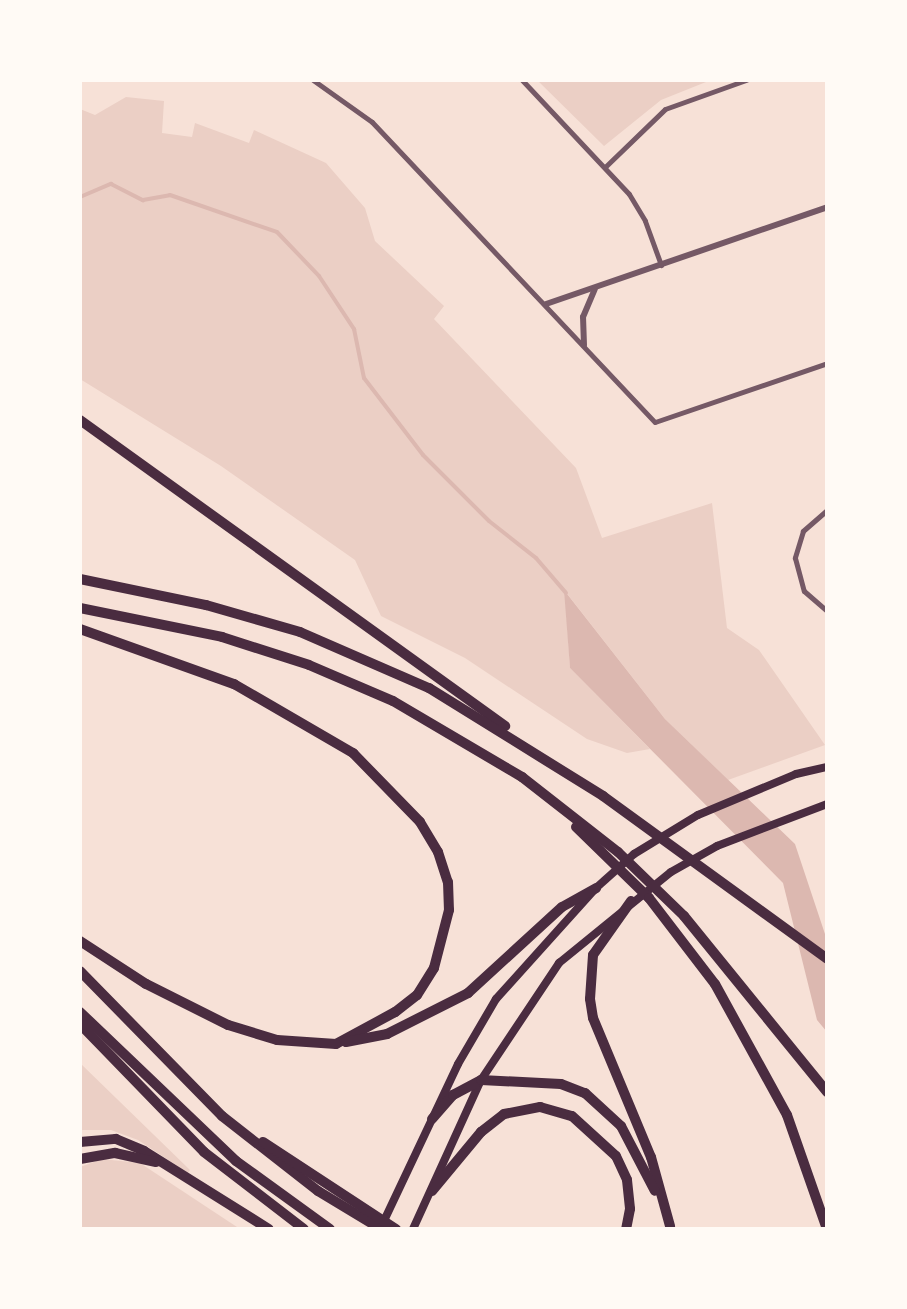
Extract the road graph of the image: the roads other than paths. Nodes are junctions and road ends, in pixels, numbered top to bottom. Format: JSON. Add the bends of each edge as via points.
{"nodes":[{"id":1,"x":313,"y":80,"type":"edge"},
{"id":2,"x":522,"y":80,"type":"edge"},
{"id":3,"x":746,"y":80,"type":"edge"},
{"id":4,"x":328,"y":83,"type":"edge"},
{"id":5,"x":605,"y":166,"type":"junction"},
{"id":6,"x":827,"y":207,"type":"edge"},
{"id":7,"x":661,"y":265,"type":"junction"},
{"id":8,"x":596,"y":287,"type":"junction"},
{"id":9,"x":546,"y":304,"type":"junction"},
{"id":10,"x":584,"y":345,"type":"junction"},
{"id":11,"x":827,"y":363,"type":"edge"},
{"id":12,"x":80,"y":420,"type":"edge"},
{"id":13,"x":827,"y":510,"type":"edge"},
{"id":14,"x":80,"y":579,"type":"edge"},
{"id":15,"x":80,"y":608,"type":"edge"},
{"id":16,"x":827,"y":611,"type":"edge"},
{"id":17,"x":80,"y":628,"type":"edge"},
{"id":18,"x":434,"y":723,"type":"junction"},
{"id":19,"x":827,"y":767,"type":"edge"},
{"id":20,"x":603,"y":796,"type":"junction"},
{"id":21,"x":827,"y":804,"type":"edge"},
{"id":22,"x":596,"y":888,"type":"junction"},
{"id":23,"x":631,"y":901,"type":"junction"},
{"id":24,"x":80,"y":941,"type":"edge"},
{"id":25,"x":827,"y":959,"type":"edge"},
{"id":26,"x":80,"y":971,"type":"edge"},
{"id":27,"x":80,"y":1012,"type":"edge"},
{"id":28,"x":80,"y":1024,"type":"edge"},
{"id":29,"x":144,"y":1038,"type":"junction"},
{"id":30,"x":336,"y":1044,"type":"junction"},
{"id":31,"x":481,"y":1080,"type":"junction"},
{"id":32,"x":827,"y":1092,"type":"edge"},
{"id":33,"x":432,"y":1119,"type":"junction"},
{"id":34,"x":80,"y":1142,"type":"edge"},
{"id":35,"x":80,"y":1159,"type":"edge"},
{"id":36,"x":184,"y":1175,"type":"junction"},
{"id":37,"x":432,"y":1191,"type":"junction"},
{"id":38,"x":671,"y":1227,"type":"edge"},
{"id":39,"x":269,"y":1229,"type":"edge"},
{"id":40,"x":304,"y":1229,"type":"edge"},
{"id":41,"x":330,"y":1229,"type":"edge"},
{"id":42,"x":381,"y":1229,"type":"edge"},
{"id":43,"x":396,"y":1229,"type":"edge"},
{"id":44,"x":413,"y":1229,"type":"edge"},
{"id":45,"x":626,"y":1229,"type":"edge"},
{"id":46,"x":827,"y":1229,"type":"edge"}],
"edges":[{"from":1,"to":4,"type":"street"},
{"from":2,"to":5,"type":"street"},
{"from":3,"to":5,"type":"street","via":[[666,109]]},
{"from":4,"to":9,"type":"street"},
{"from":5,"to":7,"type":"street","via":[[638,207]]},
{"from":6,"to":7,"type":"street"},
{"from":7,"to":8,"type":"street"},
{"from":8,"to":9,"type":"street"},
{"from":8,"to":10,"type":"street","via":[[583,317]]},
{"from":9,"to":10,"type":"street"},
{"from":10,"to":11,"type":"street","via":[[655,422]]},
{"from":12,"to":20,"type":"highway"},
{"from":13,"to":16,"type":"street","via":[[808,524],[795,558],[804,592]]},
{"from":14,"to":20,"type":"highway","via":[[252,617],[347,650],[464,707]]},
{"from":15,"to":18,"type":"highway","via":[[264,649]]},
{"from":17,"to":30,"type":"highway","via":[[191,666],[285,711],[381,776],[420,822],[448,882],[444,940],[434,968],[395,1012]]},
{"from":18,"to":32,"type":"highway","via":[[522,777],[655,887]]},
{"from":18,"to":46,"type":"highway","via":[[602,850],[683,939],[774,1088]]},
{"from":19,"to":22,"type":"main road","via":[[698,815],[634,854]]},
{"from":20,"to":25,"type":"highway"},
{"from":21,"to":23,"type":"main road","via":[[717,846]]},
{"from":22,"to":30,"type":"highway","via":[[562,907],[452,1002],[387,1034]]},
{"from":22,"to":33,"type":"main road","via":[[496,999]]},
{"from":23,"to":31,"type":"main road","via":[[559,964]]},
{"from":23,"to":38,"type":"highway","via":[[593,955],[590,999]]},
{"from":24,"to":30,"type":"highway","via":[[146,984],[228,1024],[276,1040]]},
{"from":26,"to":29,"type":"highway"},
{"from":27,"to":41,"type":"highway","via":[[236,1161]]},
{"from":28,"to":40,"type":"highway","via":[[193,1142]]},
{"from":29,"to":42,"type":"highway","via":[[252,1142]]},
{"from":29,"to":43,"type":"highway","via":[[256,1137]]},
{"from":31,"to":33,"type":"highway","via":[[452,1095]]},
{"from":31,"to":37,"type":"main road"},
{"from":31,"to":38,"type":"highway","via":[[527,1080],[585,1092],[636,1146]]},
{"from":33,"to":42,"type":"main road"},
{"from":34,"to":36,"type":"highway","via":[[116,1139]]},
{"from":35,"to":36,"type":"highway","via":[[115,1152]]},
{"from":36,"to":39,"type":"highway"},
{"from":37,"to":44,"type":"main road"},
{"from":37,"to":45,"type":"highway","via":[[504,1114],[540,1107],[572,1116],[616,1156],[628,1194]]}]}
